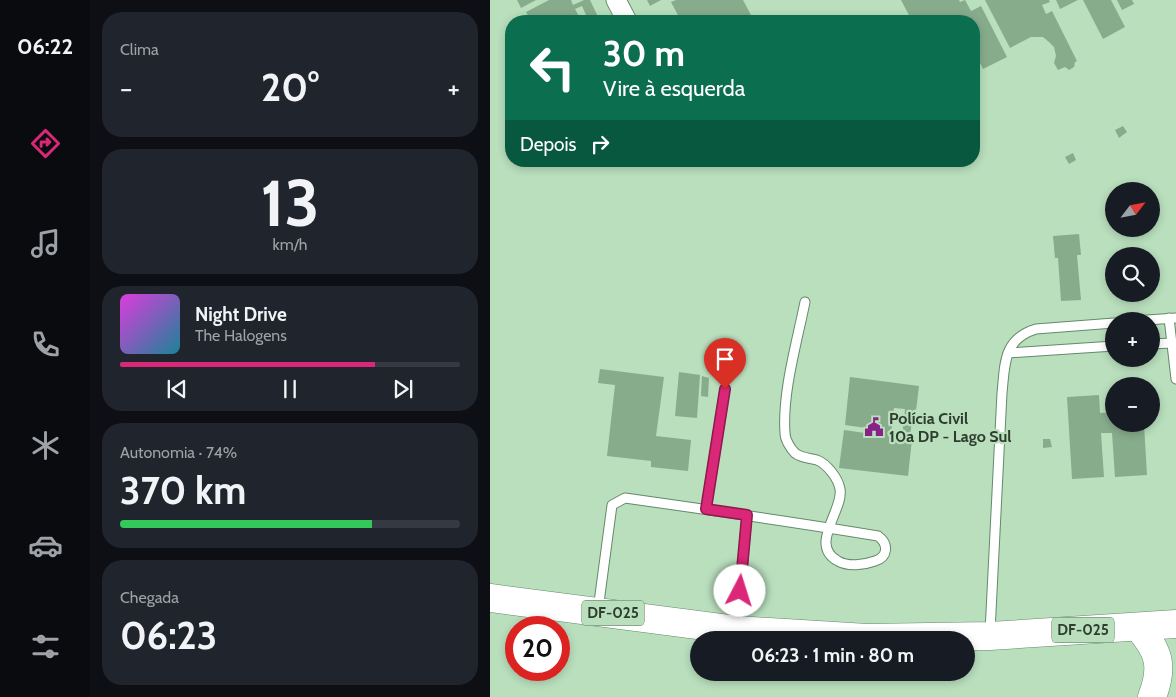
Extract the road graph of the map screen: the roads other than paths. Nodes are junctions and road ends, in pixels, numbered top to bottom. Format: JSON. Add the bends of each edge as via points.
{"nodes":[{"id":1,"x":616,"y":0,"type":"edge"},
{"id":2,"x":624,"y":15,"type":"edge"},
{"id":3,"x":805,"y":302,"type":"dead end"},
{"id":4,"x":1172,"y":318,"type":"edge"},
{"id":5,"x":1105,"y":324,"type":"edge"},
{"id":6,"x":1172,"y":343,"type":"junction"},
{"id":7,"x":1160,"y":344,"type":"edge"},
{"id":8,"x":1105,"y":347,"type":"edge"},
{"id":9,"x":1008,"y":352,"type":"junction"},
{"id":10,"x":1176,"y":379,"type":"edge"},
{"id":11,"x":725,"y":389,"type":"dead end"},
{"id":12,"x":706,"y":509,"type":"junction"},
{"id":13,"x":747,"y":515,"type":"junction"},
{"id":14,"x":829,"y":528,"type":"junction"},
{"id":15,"x":490,"y":598,"type":"edge"},
{"id":16,"x":597,"y":611,"type":"junction"},
{"id":17,"x":1176,"y":624,"type":"edge"},
{"id":18,"x":1138,"y":627,"type":"junction"},
{"id":19,"x":736,"y":630,"type":"junction"},
{"id":20,"x":990,"y":636,"type":"junction"},
{"id":21,"x":1152,"y":697,"type":"edge"}],
"edges":[{"from":1,"to":2,"type":"street"},
{"from":3,"to":14,"type":"lane","via":[[786,399],[785,435],[796,453],[819,461],[840,487],[841,496]]},
{"from":4,"to":6,"type":"lane"},
{"from":5,"to":9,"type":"lane","via":[[1030,331],[1016,339]]},
{"from":6,"to":7,"type":"lane"},
{"from":6,"to":10,"type":"lane"},
{"from":8,"to":9,"type":"lane"},
{"from":9,"to":20,"type":"lane","via":[[1002,393]]},
{"from":11,"to":12,"type":"lane"},
{"from":12,"to":13,"type":"lane"},
{"from":12,"to":16,"type":"lane","via":[[625,498],[612,506]]},
{"from":13,"to":14,"type":"lane"},
{"from":13,"to":19,"type":"lane"},
{"from":14,"to":14,"type":"lane","via":[[878,536],[884,540],[885,554],[870,563],[843,564],[833,558],[828,549]]},
{"from":15,"to":16,"type":"main road","number":"DF-025"},
{"from":16,"to":19,"type":"main road","number":"DF-025"},
{"from":17,"to":18,"type":"main road","number":"DF-025"},
{"from":18,"to":20,"type":"main road","number":"DF-025"},
{"from":18,"to":21,"type":"main road","via":[[1148,638],[1160,668]]},
{"from":19,"to":20,"type":"main road","number":"DF-025","via":[[867,638]]}]}
